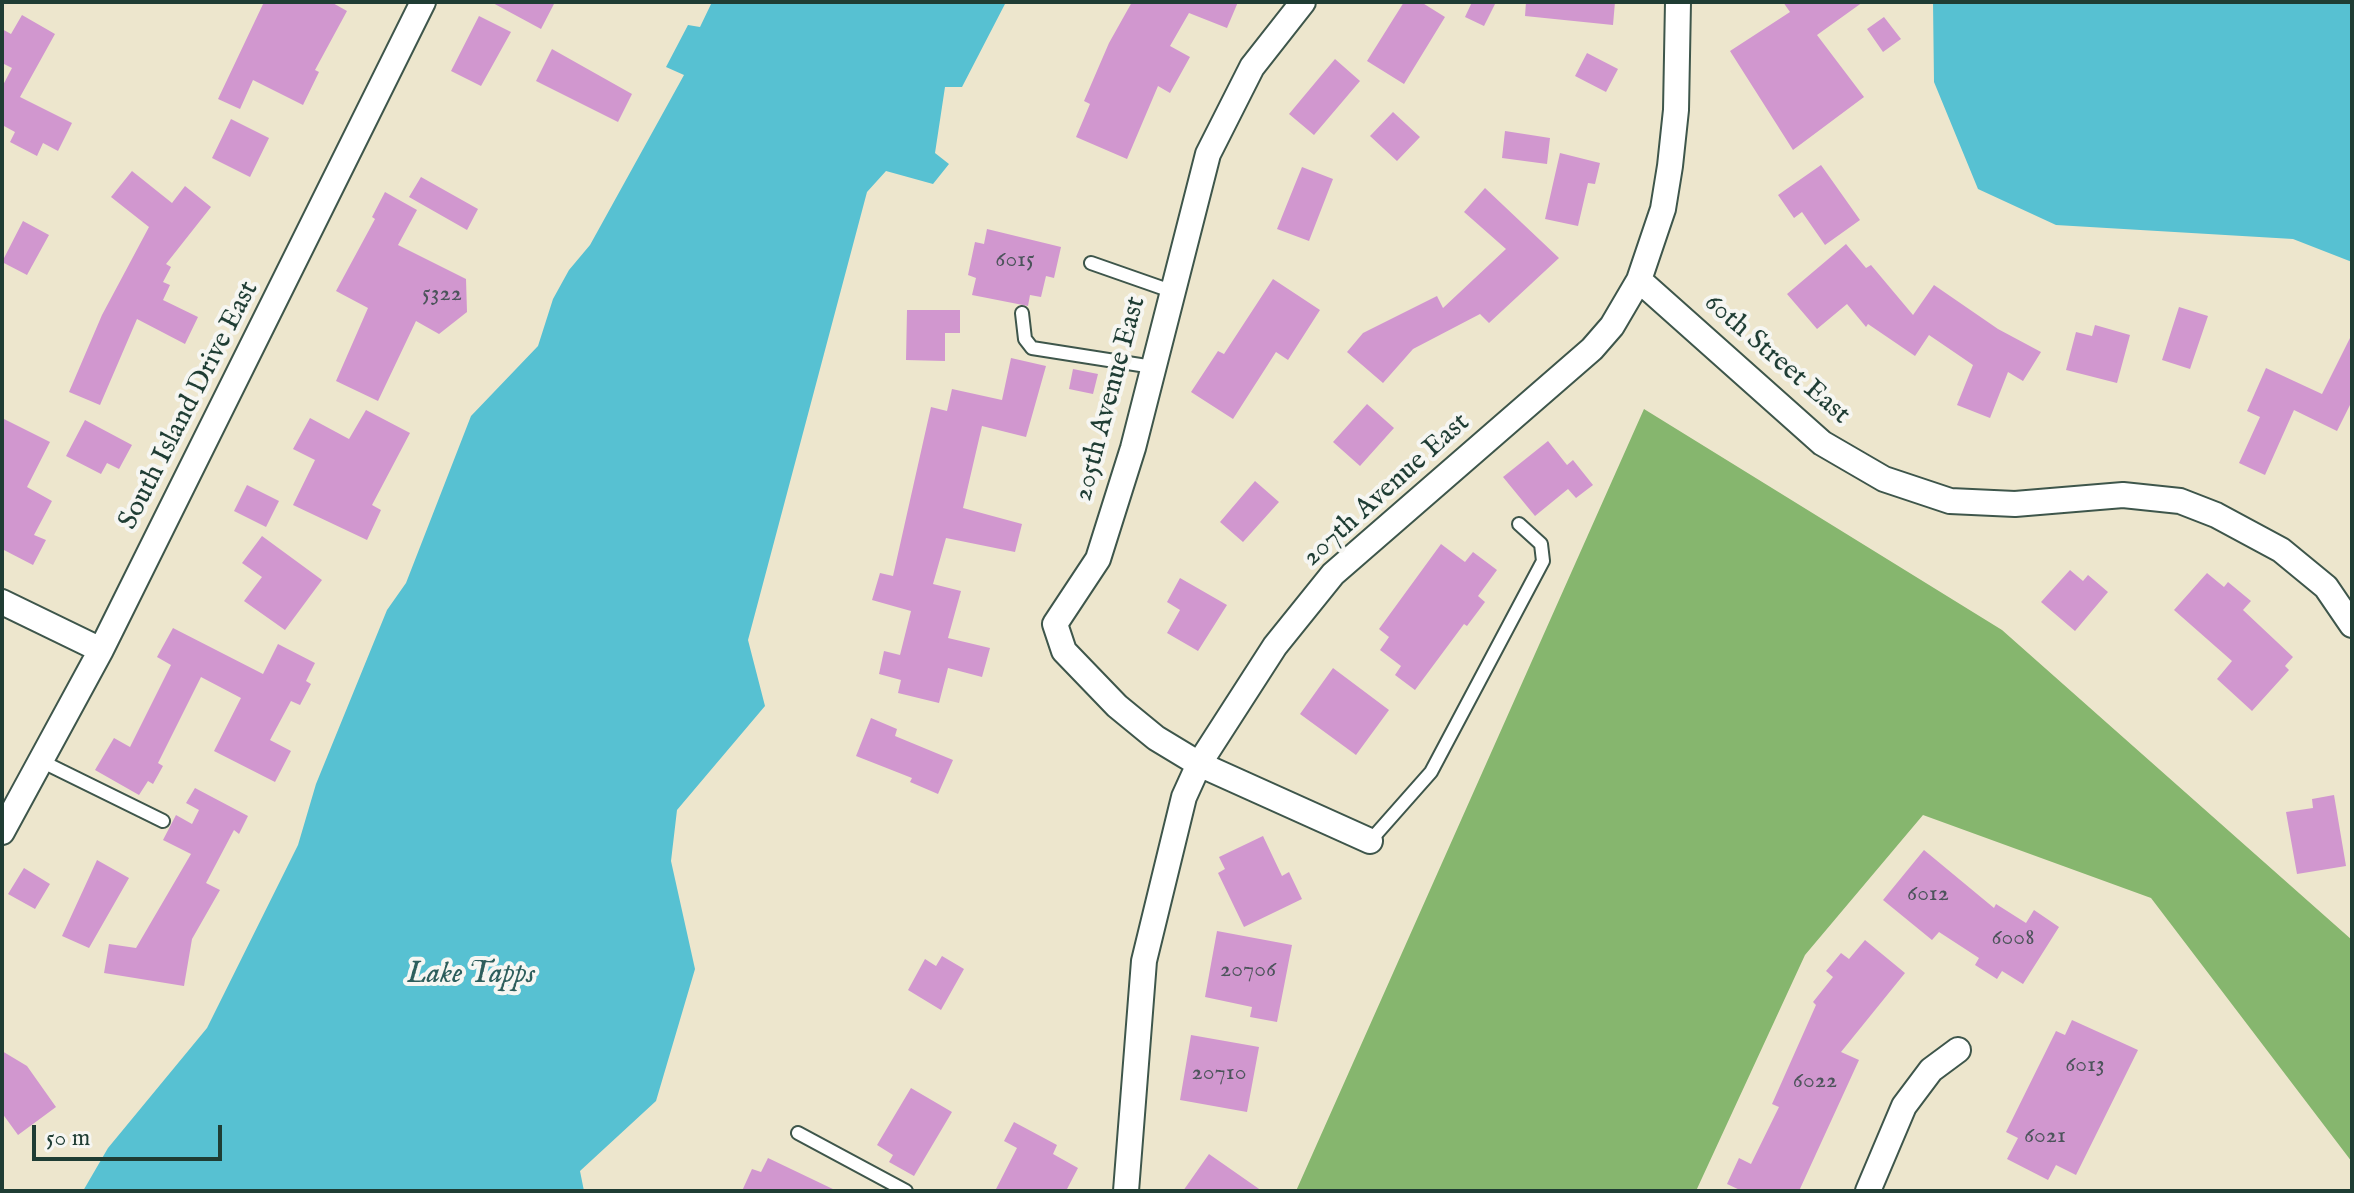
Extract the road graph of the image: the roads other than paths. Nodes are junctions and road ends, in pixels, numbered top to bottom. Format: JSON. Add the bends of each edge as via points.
{"nodes":[{"id":1,"x":423,"y":2,"type":"edge"},
{"id":2,"x":1303,"y":2,"type":"edge"},
{"id":3,"x":1678,"y":2,"type":"edge"},
{"id":4,"x":1091,"y":263,"type":"dead end"},
{"id":5,"x":1639,"y":280,"type":"junction"},
{"id":6,"x":1171,"y":291,"type":"junction"},
{"id":7,"x":1022,"y":313,"type":"dead end"},
{"id":8,"x":1153,"y":367,"type":"junction"},
{"id":9,"x":1519,"y":524,"type":"dead end"},
{"id":10,"x":2,"y":602,"type":"edge"},
{"id":11,"x":2352,"y":625,"type":"edge"},
{"id":12,"x":101,"y":650,"type":"junction"},
{"id":13,"x":41,"y":761,"type":"junction"},
{"id":14,"x":1199,"y":764,"type":"junction"},
{"id":15,"x":163,"y":821,"type":"dead end"},
{"id":16,"x":2,"y":832,"type":"edge"},
{"id":17,"x":1370,"y":841,"type":"joint"},
{"id":18,"x":1958,"y":1050,"type":"dead end"},
{"id":19,"x":798,"y":1133,"type":"dead end"},
{"id":20,"x":906,"y":1191,"type":"edge"},
{"id":21,"x":1126,"y":1191,"type":"edge"},
{"id":22,"x":1868,"y":1191,"type":"edge"}],
"edges":[{"from":1,"to":12,"type":"street","name":"South Island Drive East"},
{"from":2,"to":6,"type":"street","name":"205th Avenue East","via":[[1252,67],[1208,154]]},
{"from":3,"to":5,"type":"street","via":[[1670,166],[1663,209]]},
{"from":4,"to":6,"type":"lane"},
{"from":5,"to":11,"type":"street","name":"60th Street East","via":[[1822,443],[1884,479],[1950,501],[2015,504],[2123,495],[2180,501],[2281,550],[2326,587]]},
{"from":5,"to":14,"type":"street","name":"207th Avenue East","via":[[1612,326],[1582,359],[1333,574],[1275,646]]},
{"from":6,"to":8,"type":"street","name":"205th Avenue East"},
{"from":7,"to":8,"type":"lane","via":[[1025,339],[1032,348]]},
{"from":8,"to":14,"type":"street","name":"205th Avenue East","via":[[1098,559],[1055,624],[1064,651],[1117,706]]},
{"from":9,"to":17,"type":"lane","via":[[1541,544],[1543,561],[1431,772]]},
{"from":10,"to":12,"type":"street"},
{"from":12,"to":13,"type":"street","name":"South Island Drive East"},
{"from":13,"to":15,"type":"lane"},
{"from":13,"to":16,"type":"street","name":"South Island Drive East"},
{"from":14,"to":17,"type":"street"},
{"from":14,"to":21,"type":"street","name":"207th Avenue East","via":[[1184,797],[1144,961]]},
{"from":18,"to":22,"type":"street","via":[[1931,1070],[1904,1106]]},
{"from":19,"to":20,"type":"lane"}]}
